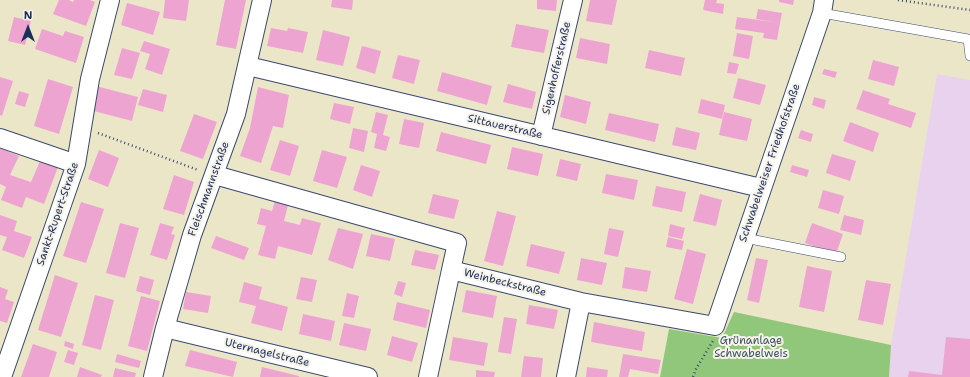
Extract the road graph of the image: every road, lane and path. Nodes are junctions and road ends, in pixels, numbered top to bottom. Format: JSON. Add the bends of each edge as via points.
{"nodes":[{"id":1,"x":110,"y":0,"type":"edge"},
{"id":2,"x":262,"y":0,"type":"edge"},
{"id":3,"x":573,"y":0,"type":"edge"},
{"id":4,"x":898,"y":0,"type":"edge"},
{"id":5,"x":823,"y":6,"type":"edge"},
{"id":6,"x":970,"y":10,"type":"edge"},
{"id":7,"x":970,"y":56,"type":"edge"},
{"id":8,"x":248,"y":66,"type":"junction"},
{"id":9,"x":82,"y":128,"type":"junction"},
{"id":10,"x":541,"y":136,"type":"junction"},
{"id":11,"x":0,"y":138,"type":"edge"},
{"id":12,"x":76,"y":164,"type":"junction"},
{"id":13,"x":215,"y":175,"type":"junction"},
{"id":14,"x":761,"y":188,"type":"junction"},
{"id":15,"x":745,"y":238,"type":"junction"},
{"id":16,"x":841,"y":257,"type":"dead end"},
{"id":17,"x":451,"y":270,"type":"junction"},
{"id":18,"x":581,"y":302,"type":"junction"},
{"id":19,"x":715,"y":326,"type":"junction"},
{"id":20,"x":165,"y":328,"type":"junction"},
{"id":21,"x":2,"y":377,"type":"edge"},
{"id":22,"x":153,"y":377,"type":"edge"},
{"id":23,"x":368,"y":377,"type":"edge"},
{"id":24,"x":428,"y":377,"type":"edge"},
{"id":25,"x":566,"y":377,"type":"edge"},
{"id":26,"x":692,"y":377,"type":"edge"}],
"edges":[{"from":1,"to":9,"type":"street","name":"Sankt-Rupert-Straße","via":[[90,79]]},
{"from":2,"to":8,"type":"street","name":"Fleischmannstraße"},
{"from":3,"to":10,"type":"street","name":"Sigenhofferstraße"},
{"from":4,"to":6,"type":"path"},
{"from":5,"to":7,"type":"lane","via":[[968,39]]},
{"from":5,"to":14,"type":"street","name":"Schwabelweiser Friedhofstraße"},
{"from":8,"to":10,"type":"street","name":"Sittauerstraße"},
{"from":8,"to":13,"type":"street","name":"Fleischmannstraße","via":[[236,114]]},
{"from":9,"to":12,"type":"street","name":"Sankt-Rupert-Straße"},
{"from":9,"to":13,"type":"path"},
{"from":10,"to":14,"type":"street","name":"Sittauerstraße"},
{"from":11,"to":12,"type":"street"},
{"from":12,"to":21,"type":"street","name":"Sankt-Rupert-Straße"},
{"from":13,"to":17,"type":"street","name":"Weinbeckstraße","via":[[457,243]]},
{"from":13,"to":20,"type":"street","name":"Fleischmannstraße","via":[[192,235]]},
{"from":14,"to":15,"type":"street","name":"Schwabelweiser Friedhofstraße"},
{"from":15,"to":16,"type":"lane"},
{"from":15,"to":19,"type":"street","name":"Schwabelweiser Friedhofstraße"},
{"from":17,"to":18,"type":"street","name":"Weinbeckstraße"},
{"from":17,"to":24,"type":"street"},
{"from":18,"to":19,"type":"street","name":"Weinbeckstraße"},
{"from":18,"to":25,"type":"street"},
{"from":19,"to":26,"type":"path","via":[[713,340]]},
{"from":20,"to":22,"type":"street","name":"Fleischmannstraße"},
{"from":20,"to":23,"type":"street","name":"Uternagelstraße"}]}
